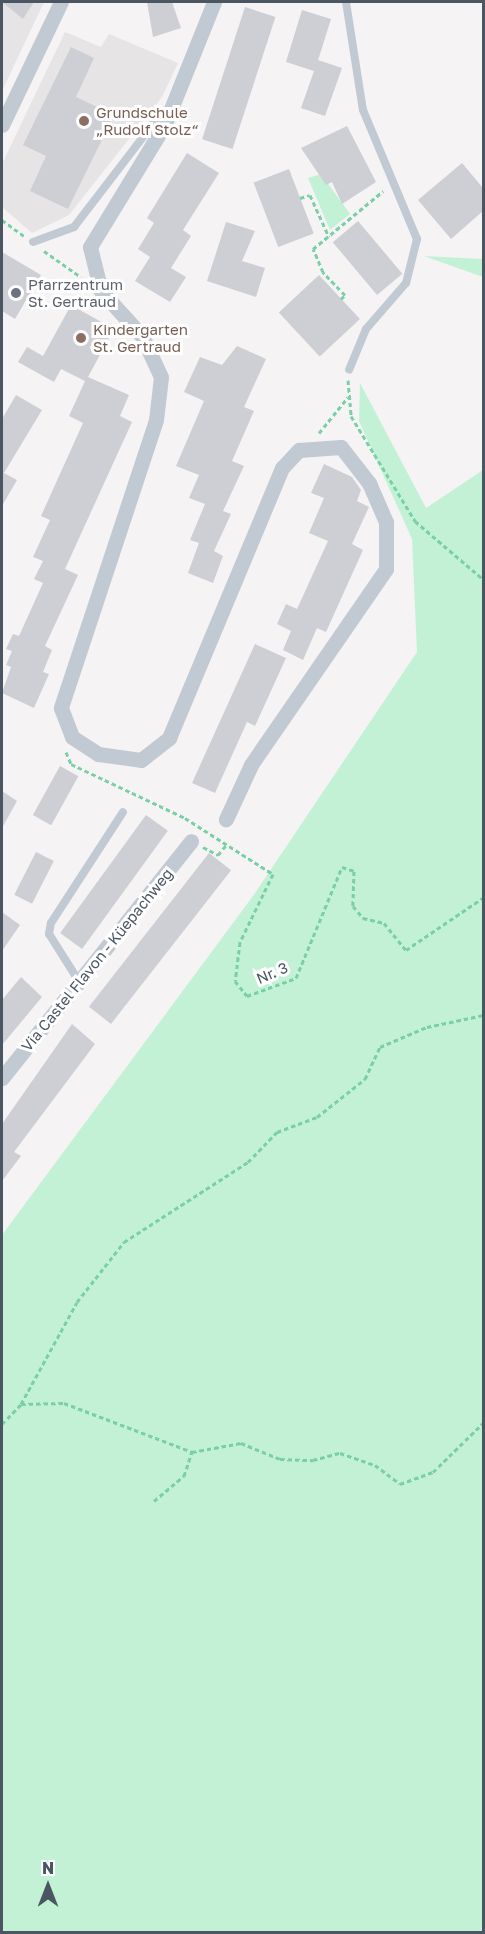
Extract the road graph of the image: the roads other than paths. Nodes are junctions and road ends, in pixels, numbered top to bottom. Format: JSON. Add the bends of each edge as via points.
{"nodes":[{"id":1,"x":60,"y":2,"type":"edge"},
{"id":2,"x":214,"y":2,"type":"edge"},
{"id":3,"x":346,"y":2,"type":"edge"},
{"id":4,"x":167,"y":119,"type":"junction"},
{"id":5,"x":2,"y":125,"type":"edge"},
{"id":6,"x":33,"y":242,"type":"road end"},
{"id":7,"x":349,"y":370,"type":"road end"},
{"id":8,"x":123,"y":812,"type":"dead end"},
{"id":9,"x":226,"y":819,"type":"dead end"},
{"id":10,"x":191,"y":841,"type":"road end"},
{"id":11,"x":81,"y":984,"type":"junction"},
{"id":12,"x":2,"y":1078,"type":"edge"}],
"edges":[{"from":1,"to":5,"type":"street"},
{"from":2,"to":4,"type":"street"},
{"from":3,"to":7,"type":"lane","via":[[363,110],[417,239],[406,283],[366,329]]},
{"from":4,"to":6,"type":"lane","via":[[153,124],[74,227]]},
{"from":4,"to":9,"type":"street","via":[[97,230],[91,262],[101,291],[142,336],[161,377],[156,420],[61,708],[72,736],[98,754],[141,760],[169,738],[282,468],[299,450],[342,447],[369,483],[386,522],[386,569],[251,765]]},
{"from":8,"to":11,"type":"lane","via":[[51,923],[49,934]]},
{"from":10,"to":11,"type":"street","name":"Via Castel Flavon - Küepachweg"},
{"from":11,"to":12,"type":"street","name":"Via Castel Flavon - Küepachweg"}]}
